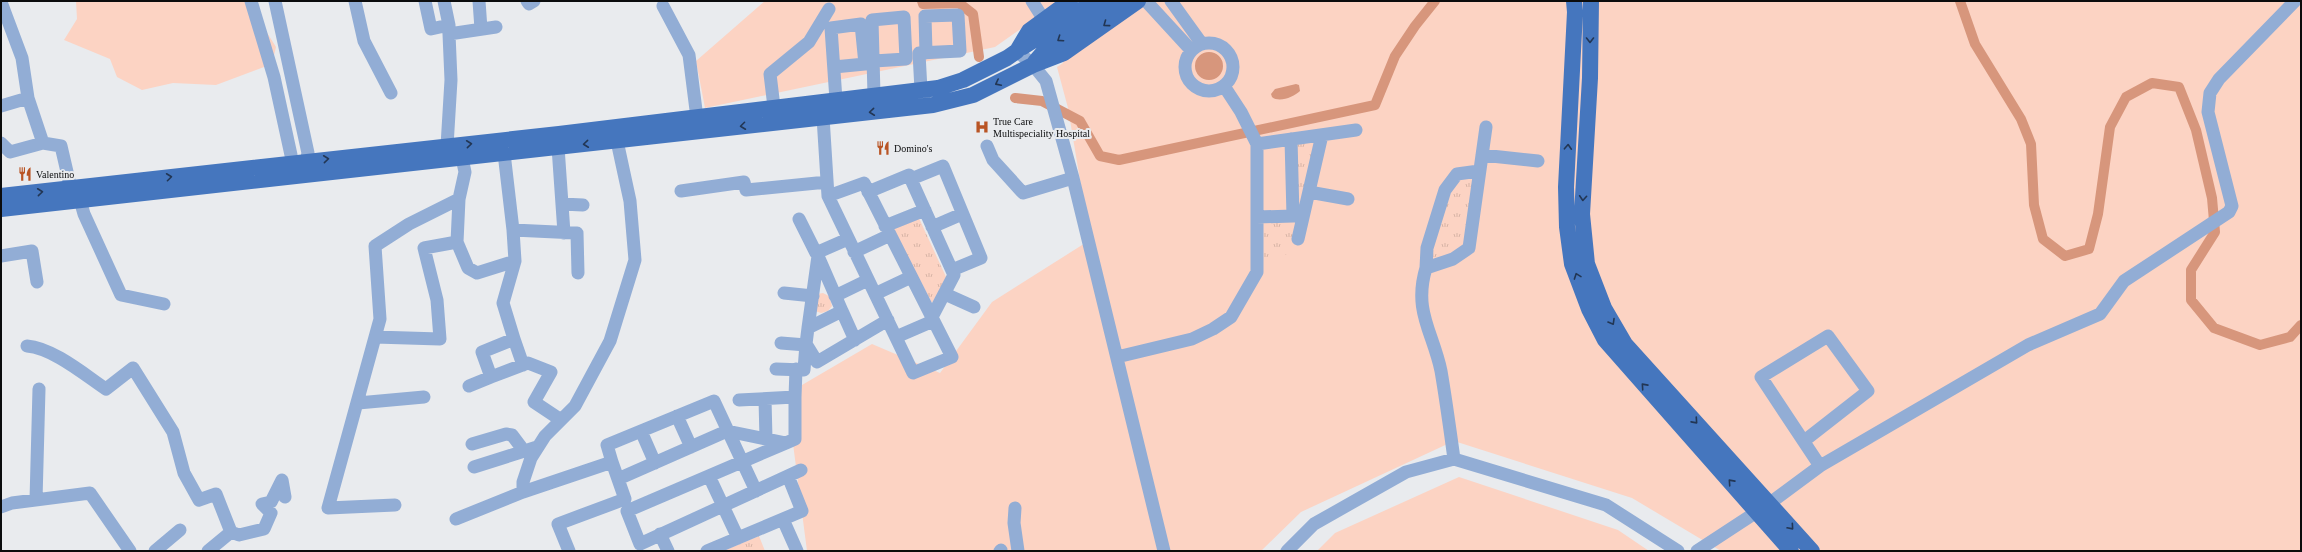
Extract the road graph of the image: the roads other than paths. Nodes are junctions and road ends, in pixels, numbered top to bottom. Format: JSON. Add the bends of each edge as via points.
{"nodes":[{"id":1,"x":251,"y":1,"type":"edge"},
{"id":2,"x":275,"y":1,"type":"edge"},
{"id":3,"x":356,"y":1,"type":"edge"},
{"id":4,"x":425,"y":1,"type":"edge"},
{"id":5,"x":444,"y":1,"type":"edge"},
{"id":6,"x":479,"y":1,"type":"edge"},
{"id":7,"x":527,"y":1,"type":"edge"},
{"id":8,"x":534,"y":1,"type":"edge"},
{"id":9,"x":1032,"y":1,"type":"edge"},
{"id":10,"x":1070,"y":1,"type":"edge"},
{"id":11,"x":1094,"y":1,"type":"edge"},
{"id":12,"x":1116,"y":1,"type":"edge"},
{"id":13,"x":1138,"y":1,"type":"edge"},
{"id":14,"x":1146,"y":1,"type":"edge"},
{"id":15,"x":1171,"y":1,"type":"edge"},
{"id":16,"x":1574,"y":1,"type":"edge"},
{"id":17,"x":1590,"y":1,"type":"edge"},
{"id":18,"x":2295,"y":1,"type":"edge"},
{"id":19,"x":1,"y":2,"type":"edge"},
{"id":20,"x":663,"y":6,"type":"dead end"},
{"id":21,"x":829,"y":8,"type":"dead end"},
{"id":22,"x":1044,"y":20,"type":"junction"},
{"id":23,"x":496,"y":27,"type":"dead end"},
{"id":24,"x":449,"y":29,"type":"junction"},
{"id":25,"x":481,"y":29,"type":"junction"},
{"id":26,"x":1197,"y":47,"type":"junction"},
{"id":27,"x":1017,"y":51,"type":"junction"},
{"id":28,"x":926,"y":53,"type":"dead end"},
{"id":29,"x":874,"y":61,"type":"dead end"},
{"id":30,"x":1033,"y":65,"type":"junction"},
{"id":31,"x":834,"y":66,"type":"dead end"},
{"id":32,"x":1224,"y":86,"type":"junction"},
{"id":33,"x":921,"y":90,"type":"junction"},
{"id":34,"x":391,"y":93,"type":"dead end"},
{"id":35,"x":874,"y":95,"type":"junction"},
{"id":36,"x":28,"y":98,"type":"junction"},
{"id":37,"x":1,"y":106,"type":"edge"},
{"id":38,"x":827,"y":106,"type":"junction"},
{"id":39,"x":774,"y":108,"type":"junction"},
{"id":40,"x":697,"y":118,"type":"junction"},
{"id":41,"x":1486,"y":128,"type":"dead end"},
{"id":42,"x":1356,"y":130,"type":"dead end"},
{"id":43,"x":1322,"y":135,"type":"junction"},
{"id":44,"x":1291,"y":139,"type":"junction"},
{"id":45,"x":617,"y":141,"type":"junction"},
{"id":46,"x":1,"y":142,"type":"edge"},
{"id":47,"x":43,"y":142,"type":"junction"},
{"id":48,"x":1257,"y":144,"type":"junction"},
{"id":49,"x":447,"y":146,"type":"junction"},
{"id":50,"x":988,"y":146,"type":"dead end"},
{"id":51,"x":558,"y":147,"type":"junction"},
{"id":52,"x":504,"y":153,"type":"junction"},
{"id":53,"x":1482,"y":155,"type":"junction"},
{"id":54,"x":462,"y":158,"type":"junction"},
{"id":55,"x":1538,"y":161,"type":"dead end"},
{"id":56,"x":306,"y":162,"type":"junction"},
{"id":57,"x":287,"y":166,"type":"junction"},
{"id":58,"x":1479,"y":171,"type":"junction"},
{"id":59,"x":1073,"y":178,"type":"junction"},
{"id":60,"x":911,"y":179,"type":"junction"},
{"id":61,"x":827,"y":182,"type":"junction"},
{"id":62,"x":681,"y":191,"type":"dead end"},
{"id":63,"x":77,"y":192,"type":"junction"},
{"id":64,"x":868,"y":192,"type":"junction"},
{"id":65,"x":1309,"y":192,"type":"junction"},
{"id":66,"x":1,"y":196,"type":"edge"},
{"id":67,"x":828,"y":196,"type":"junction"},
{"id":68,"x":1348,"y":198,"type":"dead end"},
{"id":69,"x":459,"y":199,"type":"junction"},
{"id":70,"x":562,"y":204,"type":"junction"},
{"id":71,"x":583,"y":205,"type":"dead end"},
{"id":72,"x":1,"y":209,"type":"edge"},
{"id":73,"x":925,"y":210,"type":"junction"},
{"id":74,"x":962,"y":214,"type":"junction"},
{"id":75,"x":1257,"y":216,"type":"junction"},
{"id":76,"x":1298,"y":216,"type":"junction"},
{"id":77,"x":799,"y":219,"type":"dead end"},
{"id":78,"x":932,"y":226,"type":"junction"},
{"id":79,"x":513,"y":230,"type":"junction"},
{"id":80,"x":888,"y":230,"type":"junction"},
{"id":81,"x":564,"y":232,"type":"junction"},
{"id":82,"x":848,"y":239,"type":"junction"},
{"id":83,"x":1298,"y":239,"type":"dead end"},
{"id":84,"x":458,"y":242,"type":"junction"},
{"id":85,"x":854,"y":252,"type":"junction"},
{"id":86,"x":817,"y":254,"type":"junction"},
{"id":87,"x":1,"y":256,"type":"edge"},
{"id":88,"x":515,"y":261,"type":"junction"},
{"id":89,"x":1426,"y":268,"type":"junction"},
{"id":90,"x":952,"y":270,"type":"junction"},
{"id":91,"x":578,"y":273,"type":"dead end"},
{"id":92,"x":911,"y":277,"type":"junction"},
{"id":93,"x":868,"y":280,"type":"junction"},
{"id":94,"x":37,"y":282,"type":"dead end"},
{"id":95,"x":784,"y":294,"type":"dead end"},
{"id":96,"x":875,"y":294,"type":"junction"},
{"id":97,"x":946,"y":294,"type":"junction"},
{"id":98,"x":813,"y":296,"type":"junction"},
{"id":99,"x":836,"y":296,"type":"junction"},
{"id":100,"x":164,"y":304,"type":"dead end"},
{"id":101,"x":974,"y":307,"type":"dead end"},
{"id":102,"x":842,"y":311,"type":"junction"},
{"id":103,"x":932,"y":319,"type":"junction"},
{"id":104,"x":888,"y":320,"type":"junction"},
{"id":105,"x":808,"y":328,"type":"junction"},
{"id":106,"x":896,"y":337,"type":"junction"},
{"id":107,"x":375,"y":338,"type":"junction"},
{"id":108,"x":514,"y":339,"type":"junction"},
{"id":109,"x":855,"y":340,"type":"junction"},
{"id":110,"x":781,"y":343,"type":"dead end"},
{"id":111,"x":806,"y":344,"type":"junction"},
{"id":112,"x":27,"y":346,"type":"dead end"},
{"id":113,"x":1117,"y":357,"type":"junction"},
{"id":114,"x":523,"y":365,"type":"junction"},
{"id":115,"x":776,"y":369,"type":"dead end"},
{"id":116,"x":796,"y":369,"type":"junction"},
{"id":117,"x":491,"y":377,"type":"junction"},
{"id":118,"x":469,"y":386,"type":"dead end"},
{"id":119,"x":39,"y":390,"type":"dead end"},
{"id":120,"x":424,"y":397,"type":"dead end"},
{"id":121,"x":795,"y":397,"type":"junction"},
{"id":122,"x":765,"y":399,"type":"junction"},
{"id":123,"x":739,"y":400,"type":"dead end"},
{"id":124,"x":358,"y":403,"type":"junction"},
{"id":125,"x":677,"y":416,"type":"junction"},
{"id":126,"x":561,"y":420,"type":"junction"},
{"id":127,"x":642,"y":431,"type":"junction"},
{"id":128,"x":727,"y":431,"type":"junction"},
{"id":129,"x":766,"y":439,"type":"junction"},
{"id":130,"x":1804,"y":441,"type":"junction"},
{"id":131,"x":786,"y":443,"type":"junction"},
{"id":132,"x":472,"y":444,"type":"dead end"},
{"id":133,"x":691,"y":447,"type":"junction"},
{"id":134,"x":531,"y":449,"type":"junction"},
{"id":135,"x":1454,"y":459,"type":"junction"},
{"id":136,"x":612,"y":462,"type":"junction"},
{"id":137,"x":742,"y":462,"type":"junction"},
{"id":138,"x":655,"y":463,"type":"junction"},
{"id":139,"x":1820,"y":466,"type":"junction"},
{"id":140,"x":474,"y":467,"type":"dead end"},
{"id":141,"x":801,"y":470,"type":"dead end"},
{"id":142,"x":709,"y":476,"type":"junction"},
{"id":143,"x":788,"y":476,"type":"junction"},
{"id":144,"x":618,"y":479,"type":"junction"},
{"id":145,"x":756,"y":491,"type":"junction"},
{"id":146,"x":523,"y":492,"type":"junction"},
{"id":147,"x":285,"y":497,"type":"dead end"},
{"id":148,"x":36,"y":500,"type":"junction"},
{"id":149,"x":395,"y":505,"type":"dead end"},
{"id":150,"x":626,"y":505,"type":"junction"},
{"id":151,"x":723,"y":506,"type":"junction"},
{"id":152,"x":1,"y":507,"type":"edge"},
{"id":153,"x":1764,"y":507,"type":"junction"},
{"id":154,"x":1015,"y":508,"type":"dead end"},
{"id":155,"x":456,"y":519,"type":"dead end"},
{"id":156,"x":785,"y":524,"type":"dead end"},
{"id":157,"x":180,"y":530,"type":"dead end"},
{"id":158,"x":231,"y":532,"type":"junction"},
{"id":159,"x":660,"y":534,"type":"junction"},
{"id":160,"x":738,"y":538,"type":"junction"},
{"id":161,"x":130,"y":551,"type":"edge"},
{"id":162,"x":155,"y":551,"type":"edge"},
{"id":163,"x":208,"y":551,"type":"edge"},
{"id":164,"x":569,"y":551,"type":"edge"},
{"id":165,"x":668,"y":551,"type":"edge"},
{"id":166,"x":707,"y":551,"type":"edge"},
{"id":167,"x":797,"y":551,"type":"edge"},
{"id":168,"x":1018,"y":551,"type":"edge"},
{"id":169,"x":1164,"y":551,"type":"edge"},
{"id":170,"x":1288,"y":551,"type":"edge"},
{"id":171,"x":1678,"y":551,"type":"edge"},
{"id":172,"x":1697,"y":551,"type":"edge"},
{"id":173,"x":1791,"y":551,"type":"edge"},
{"id":174,"x":1812,"y":551,"type":"edge"}],
"edges":[{"from":1,"to":57,"type":"street","via":[[274,77]]},
{"from":2,"to":56,"type":"street","via":[[308,153]]},
{"from":3,"to":34,"type":"street","via":[[364,41]]},
{"from":4,"to":24,"type":"street","via":[[431,29]]},
{"from":5,"to":24,"type":"street"},
{"from":6,"to":25,"type":"street"},
{"from":7,"to":8,"type":"street","via":[[529,4]]},
{"from":9,"to":22,"type":"street"},
{"from":10,"to":22,"type":"main road"},
{"from":11,"to":27,"type":"main road"},
{"from":12,"to":30,"type":"main road","one_way":true,"via":[[1047,48]]},
{"from":13,"to":30,"type":"main road","one_way":true,"via":[[1064,52]]},
{"from":14,"to":26,"type":"street"},
{"from":15,"to":26,"type":"street"},
{"from":153,"to":16,"type":"main road","one_way":true,"via":[[1605,340],[1589,309],[1572,264],[1567,227],[1566,187]]},
{"from":17,"to":153,"type":"main road","one_way":true,"via":[[1590,78],[1582,214],[1587,264],[1604,308],[1625,344]]},
{"from":18,"to":139,"type":"street","via":[[2219,79],[2210,93],[2208,112],[2232,206],[2229,212],[2124,281],[2100,314],[2028,345]]},
{"from":19,"to":36,"type":"street","via":[[22,58]]},
{"from":20,"to":40,"type":"street","via":[[689,55]]},
{"from":21,"to":39,"type":"street","via":[[809,42],[770,74]]},
{"from":22,"to":27,"type":"main road","via":[[1025,35]]},
{"from":23,"to":25,"type":"street"},
{"from":24,"to":25,"type":"street"},
{"from":24,"to":49,"type":"street","via":[[451,80]]},
{"from":26,"to":32,"type":"street","via":[[1214,43],[1221,46],[1231,58],[1232,73]]},
{"from":26,"to":32,"type":"street","via":[[1184,65],[1188,81],[1201,90],[1210,92]]},
{"from":27,"to":30,"type":"street"},
{"from":27,"to":33,"type":"main road","via":[[963,80]]},
{"from":28,"to":33,"type":"street","via":[[919,53]]},
{"from":29,"to":35,"type":"street"},
{"from":30,"to":38,"type":"main road","one_way":true,"via":[[972,95],[933,105]]},
{"from":30,"to":59,"type":"street","via":[[1046,81]]},
{"from":31,"to":38,"type":"street"},
{"from":32,"to":48,"type":"street"},
{"from":33,"to":35,"type":"main road"},
{"from":35,"to":38,"type":"main road"},
{"from":36,"to":37,"type":"street"},
{"from":36,"to":47,"type":"street"},
{"from":38,"to":39,"type":"main road"},
{"from":38,"to":45,"type":"main road","one_way":true},
{"from":38,"to":61,"type":"street"},
{"from":39,"to":40,"type":"main road"},
{"from":49,"to":40,"type":"main road","one_way":true},
{"from":41,"to":53,"type":"street"},
{"from":42,"to":43,"type":"street"},
{"from":43,"to":44,"type":"street"},
{"from":43,"to":65,"type":"street"},
{"from":44,"to":48,"type":"street"},
{"from":44,"to":76,"type":"street"},
{"from":45,"to":51,"type":"main road","one_way":true},
{"from":45,"to":126,"type":"street","via":[[630,201],[635,260],[610,340],[575,406]]},
{"from":46,"to":47,"type":"street","via":[[10,152]]},
{"from":47,"to":63,"type":"street","via":[[61,146]]},
{"from":48,"to":75,"type":"street"},
{"from":56,"to":49,"type":"main road","one_way":true},
{"from":50,"to":59,"type":"street","via":[[993,160],[1022,193]]},
{"from":51,"to":52,"type":"main road"},
{"from":51,"to":70,"type":"street"},
{"from":52,"to":54,"type":"main road"},
{"from":52,"to":79,"type":"street"},
{"from":53,"to":55,"type":"street"},
{"from":53,"to":58,"type":"street"},
{"from":54,"to":57,"type":"main road"},
{"from":54,"to":69,"type":"street","via":[[465,172]]},
{"from":56,"to":57,"type":"main road"},
{"from":57,"to":63,"type":"main road"},
{"from":58,"to":89,"type":"street","via":[[1457,174],[1444,190],[1428,248]]},
{"from":58,"to":89,"type":"street","via":[[1469,248],[1453,259]]},
{"from":59,"to":113,"type":"street"},
{"from":60,"to":64,"type":"street","via":[[909,175]]},
{"from":60,"to":73,"type":"street"},
{"from":60,"to":74,"type":"street","via":[[943,166]]},
{"from":61,"to":62,"type":"street","via":[[746,190],[744,182]]},
{"from":61,"to":67,"type":"street"},
{"from":66,"to":63,"type":"main road","one_way":true},
{"from":63,"to":72,"type":"main road"},
{"from":63,"to":100,"type":"street","via":[[84,214],[121,295]]},
{"from":64,"to":67,"type":"street","via":[[864,183]]},
{"from":64,"to":80,"type":"street"},
{"from":65,"to":68,"type":"street"},
{"from":65,"to":76,"type":"street"},
{"from":67,"to":82,"type":"street"},
{"from":69,"to":84,"type":"street"},
{"from":69,"to":107,"type":"street","via":[[375,246],[380,319]]},
{"from":70,"to":71,"type":"street"},
{"from":70,"to":81,"type":"street"},
{"from":73,"to":78,"type":"street"},
{"from":73,"to":80,"type":"street"},
{"from":74,"to":78,"type":"street"},
{"from":74,"to":90,"type":"street","via":[[981,258]]},
{"from":75,"to":76,"type":"street"},
{"from":75,"to":113,"type":"street","via":[[1257,272],[1231,317],[1192,339]]},
{"from":76,"to":83,"type":"street"},
{"from":77,"to":86,"type":"street"},
{"from":78,"to":90,"type":"street"},
{"from":79,"to":81,"type":"street"},
{"from":79,"to":88,"type":"street"},
{"from":80,"to":85,"type":"street"},
{"from":80,"to":92,"type":"street"},
{"from":81,"to":91,"type":"street","via":[[577,233]]},
{"from":82,"to":85,"type":"street"},
{"from":82,"to":86,"type":"street"},
{"from":84,"to":88,"type":"street","via":[[468,268],[477,273]]},
{"from":84,"to":107,"type":"street","via":[[424,248],[437,300],[440,339]]},
{"from":85,"to":93,"type":"street"},
{"from":86,"to":98,"type":"street"},
{"from":86,"to":99,"type":"street"},
{"from":87,"to":94,"type":"street","via":[[32,251]]},
{"from":88,"to":108,"type":"street","via":[[504,303]]},
{"from":89,"to":135,"type":"street","via":[[1421,285],[1424,320],[1440,369]]},
{"from":90,"to":97,"type":"street","via":[[954,275]]},
{"from":92,"to":96,"type":"street"},
{"from":92,"to":103,"type":"street"},
{"from":93,"to":96,"type":"street"},
{"from":93,"to":99,"type":"street"},
{"from":95,"to":98,"type":"street"},
{"from":96,"to":104,"type":"street"},
{"from":97,"to":101,"type":"street"},
{"from":97,"to":103,"type":"street"},
{"from":98,"to":105,"type":"street"},
{"from":99,"to":102,"type":"street"},
{"from":102,"to":105,"type":"street"},
{"from":102,"to":109,"type":"street"},
{"from":103,"to":106,"type":"street"},
{"from":103,"to":106,"type":"street","via":[[952,357],[913,373]]},
{"from":104,"to":106,"type":"street"},
{"from":104,"to":109,"type":"street"},
{"from":105,"to":111,"type":"street"},
{"from":107,"to":124,"type":"street"},
{"from":108,"to":114,"type":"street"},
{"from":108,"to":117,"type":"street","via":[[482,352]]},
{"from":109,"to":111,"type":"street","via":[[817,362]]},
{"from":110,"to":111,"type":"street"},
{"from":111,"to":116,"type":"street","via":[[804,370]]},
{"from":112,"to":158,"type":"street","via":[[36,347],[57,358],[106,389],[133,368],[173,432],[184,473],[199,500],[216,494]]},
{"from":113,"to":169,"type":"street"},
{"from":114,"to":117,"type":"street"},
{"from":114,"to":126,"type":"street","via":[[528,363],[551,372],[534,402]]},
{"from":115,"to":116,"type":"street"},
{"from":116,"to":121,"type":"street"},
{"from":117,"to":118,"type":"street"},
{"from":119,"to":148,"type":"street"},
{"from":120,"to":124,"type":"street"},
{"from":121,"to":122,"type":"street"},
{"from":121,"to":131,"type":"street","via":[[795,439]]},
{"from":122,"to":123,"type":"street"},
{"from":122,"to":129,"type":"street"},
{"from":124,"to":149,"type":"street","via":[[328,508]]},
{"from":125,"to":127,"type":"street"},
{"from":125,"to":128,"type":"street","via":[[714,401]]},
{"from":125,"to":133,"type":"street"},
{"from":126,"to":134,"type":"street"},
{"from":127,"to":136,"type":"street","via":[[607,445]]},
{"from":127,"to":138,"type":"street"},
{"from":128,"to":129,"type":"street"},
{"from":128,"to":133,"type":"street"},
{"from":128,"to":137,"type":"street"},
{"from":129,"to":131,"type":"street"},
{"from":130,"to":130,"type":"street","via":[[1761,377],[1828,336],[1868,391]]},
{"from":130,"to":139,"type":"street"},
{"from":131,"to":137,"type":"street"},
{"from":132,"to":134,"type":"street","via":[[506,434],[512,435]]},
{"from":133,"to":138,"type":"street"},
{"from":134,"to":140,"type":"street"},
{"from":134,"to":146,"type":"street"},
{"from":135,"to":170,"type":"street","via":[[1406,472],[1314,524]]},
{"from":135,"to":171,"type":"street","via":[[1606,505]]},
{"from":136,"to":144,"type":"street"},
{"from":136,"to":146,"type":"street"},
{"from":137,"to":142,"type":"street"},
{"from":137,"to":145,"type":"street"},
{"from":138,"to":144,"type":"street"},
{"from":139,"to":153,"type":"street"},
{"from":141,"to":143,"type":"street"},
{"from":142,"to":150,"type":"street"},
{"from":142,"to":151,"type":"street"},
{"from":143,"to":145,"type":"street"},
{"from":143,"to":160,"type":"street","via":[[802,511]]},
{"from":144,"to":150,"type":"street"},
{"from":145,"to":151,"type":"street"},
{"from":146,"to":155,"type":"street"},
{"from":147,"to":158,"type":"street","via":[[282,480],[271,502],[262,504],[271,514],[264,529],[239,535]]},
{"from":148,"to":152,"type":"street"},
{"from":148,"to":161,"type":"street","via":[[90,493]]},
{"from":150,"to":159,"type":"street","via":[[640,544]]},
{"from":150,"to":164,"type":"street","via":[[558,524]]},
{"from":151,"to":159,"type":"street"},
{"from":151,"to":160,"type":"street"},
{"from":153,"to":172,"type":"street"},
{"from":153,"to":173,"type":"main road"},
{"from":153,"to":174,"type":"main road","one_way":true},
{"from":154,"to":168,"type":"street","via":[[1014,523]]},
{"from":156,"to":167,"type":"street"},
{"from":157,"to":162,"type":"street"},
{"from":158,"to":163,"type":"street"},
{"from":159,"to":165,"type":"street"},
{"from":160,"to":166,"type":"street"}]}
